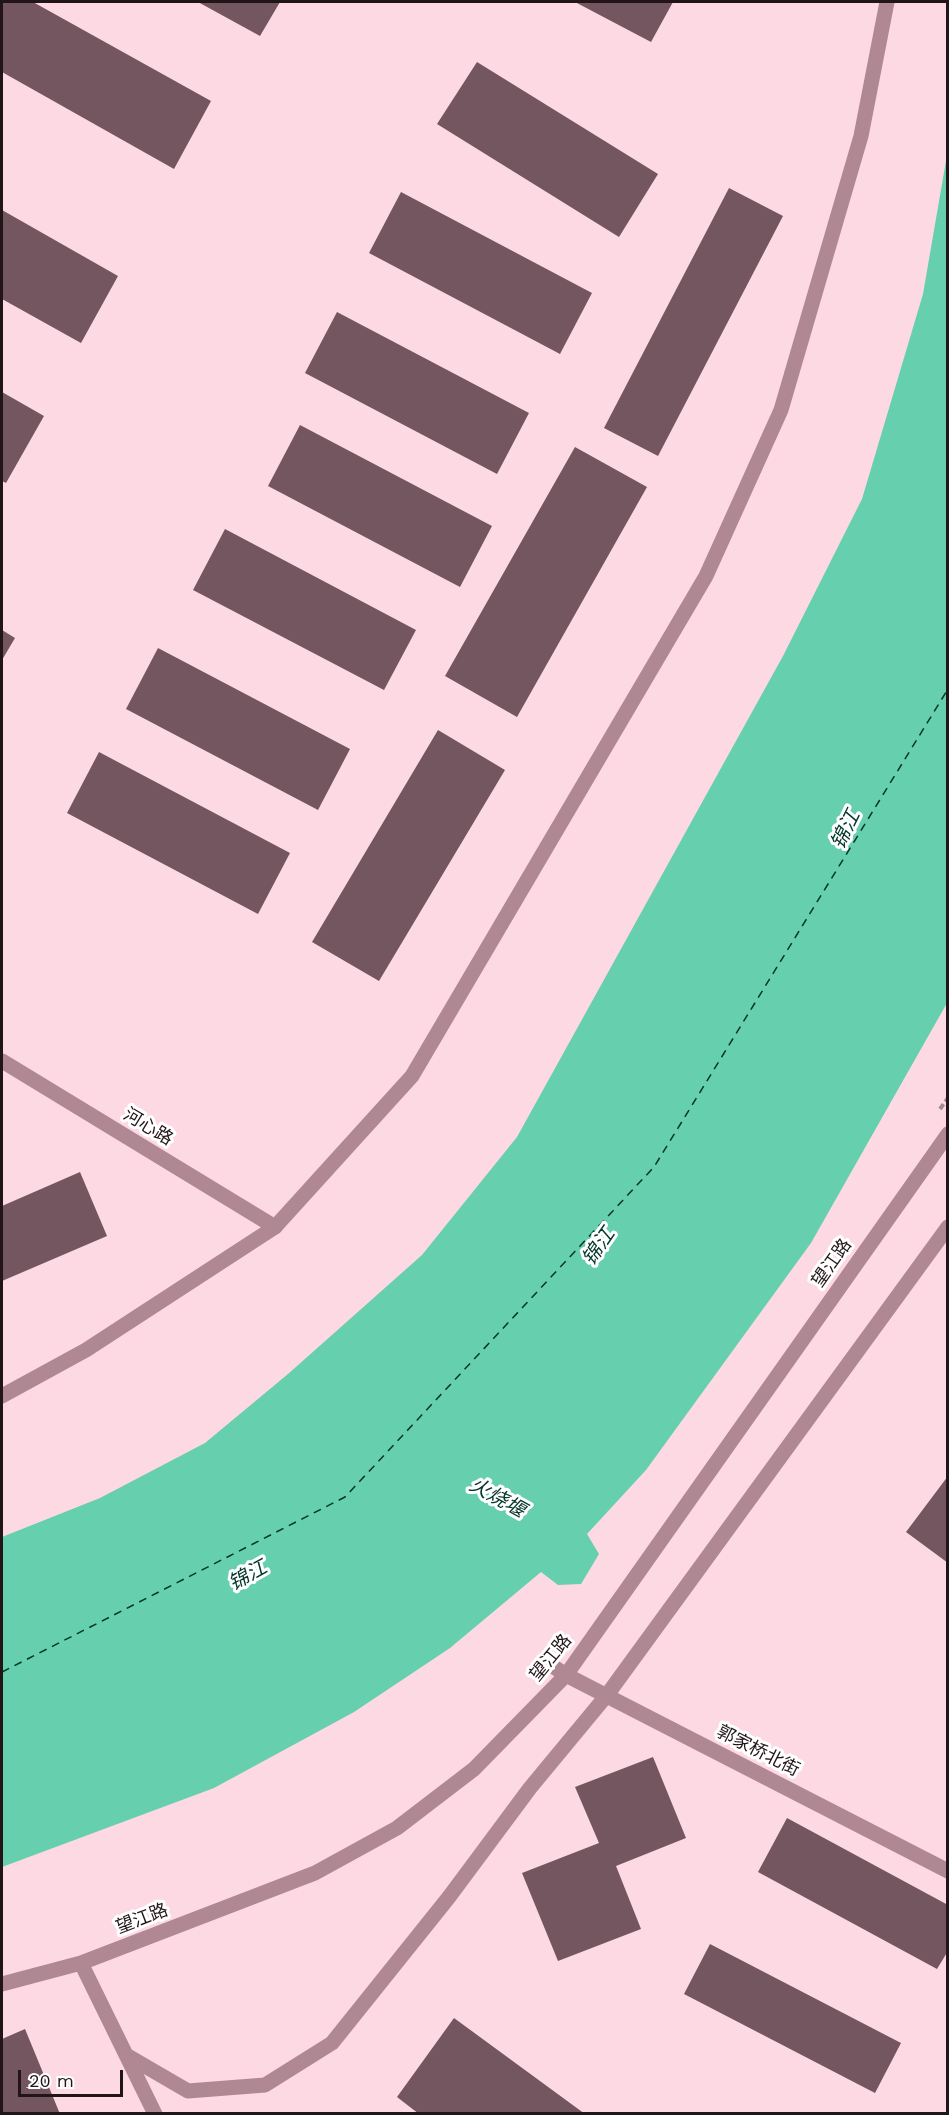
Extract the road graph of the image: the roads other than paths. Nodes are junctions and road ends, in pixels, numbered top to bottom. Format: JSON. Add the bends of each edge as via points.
{"nodes":[{"id":1,"x":887,"y":2,"type":"edge"},
{"id":2,"x":2,"y":1061,"type":"edge"},
{"id":3,"x":948,"y":1134,"type":"edge"},
{"id":4,"x":275,"y":1227,"type":"junction"},
{"id":5,"x":948,"y":1227,"type":"edge"},
{"id":6,"x":2,"y":1396,"type":"edge"},
{"id":7,"x":551,"y":1665,"type":"dead end"},
{"id":8,"x":566,"y":1675,"type":"junction"},
{"id":9,"x":607,"y":1695,"type":"junction"},
{"id":10,"x":948,"y":1871,"type":"edge"},
{"id":11,"x":81,"y":1963,"type":"junction"},
{"id":12,"x":2,"y":1984,"type":"edge"},
{"id":13,"x":126,"y":2055,"type":"junction"},
{"id":14,"x":155,"y":2114,"type":"edge"}],
"edges":[{"from":1,"to":4,"type":"street","via":[[861,136],[781,410],[706,576],[412,1076]]},
{"from":2,"to":4,"type":"street","name":"河心路"},
{"from":3,"to":8,"type":"street","name":"望江路"},
{"from":4,"to":6,"type":"street","via":[[86,1350]]},
{"from":5,"to":9,"type":"street"},
{"from":7,"to":8,"type":"street","name":"郭家桥北街"},
{"from":8,"to":9,"type":"street","name":"郭家桥北街"},
{"from":8,"to":11,"type":"street","name":"望江路","via":[[474,1769],[397,1828],[315,1873]]},
{"from":9,"to":10,"type":"street","name":"郭家桥北街"},
{"from":9,"to":13,"type":"street","via":[[332,2043],[265,2085],[188,2091]]},
{"from":11,"to":12,"type":"street","name":"望江路"},
{"from":11,"to":13,"type":"street"},
{"from":13,"to":14,"type":"street"}]}
